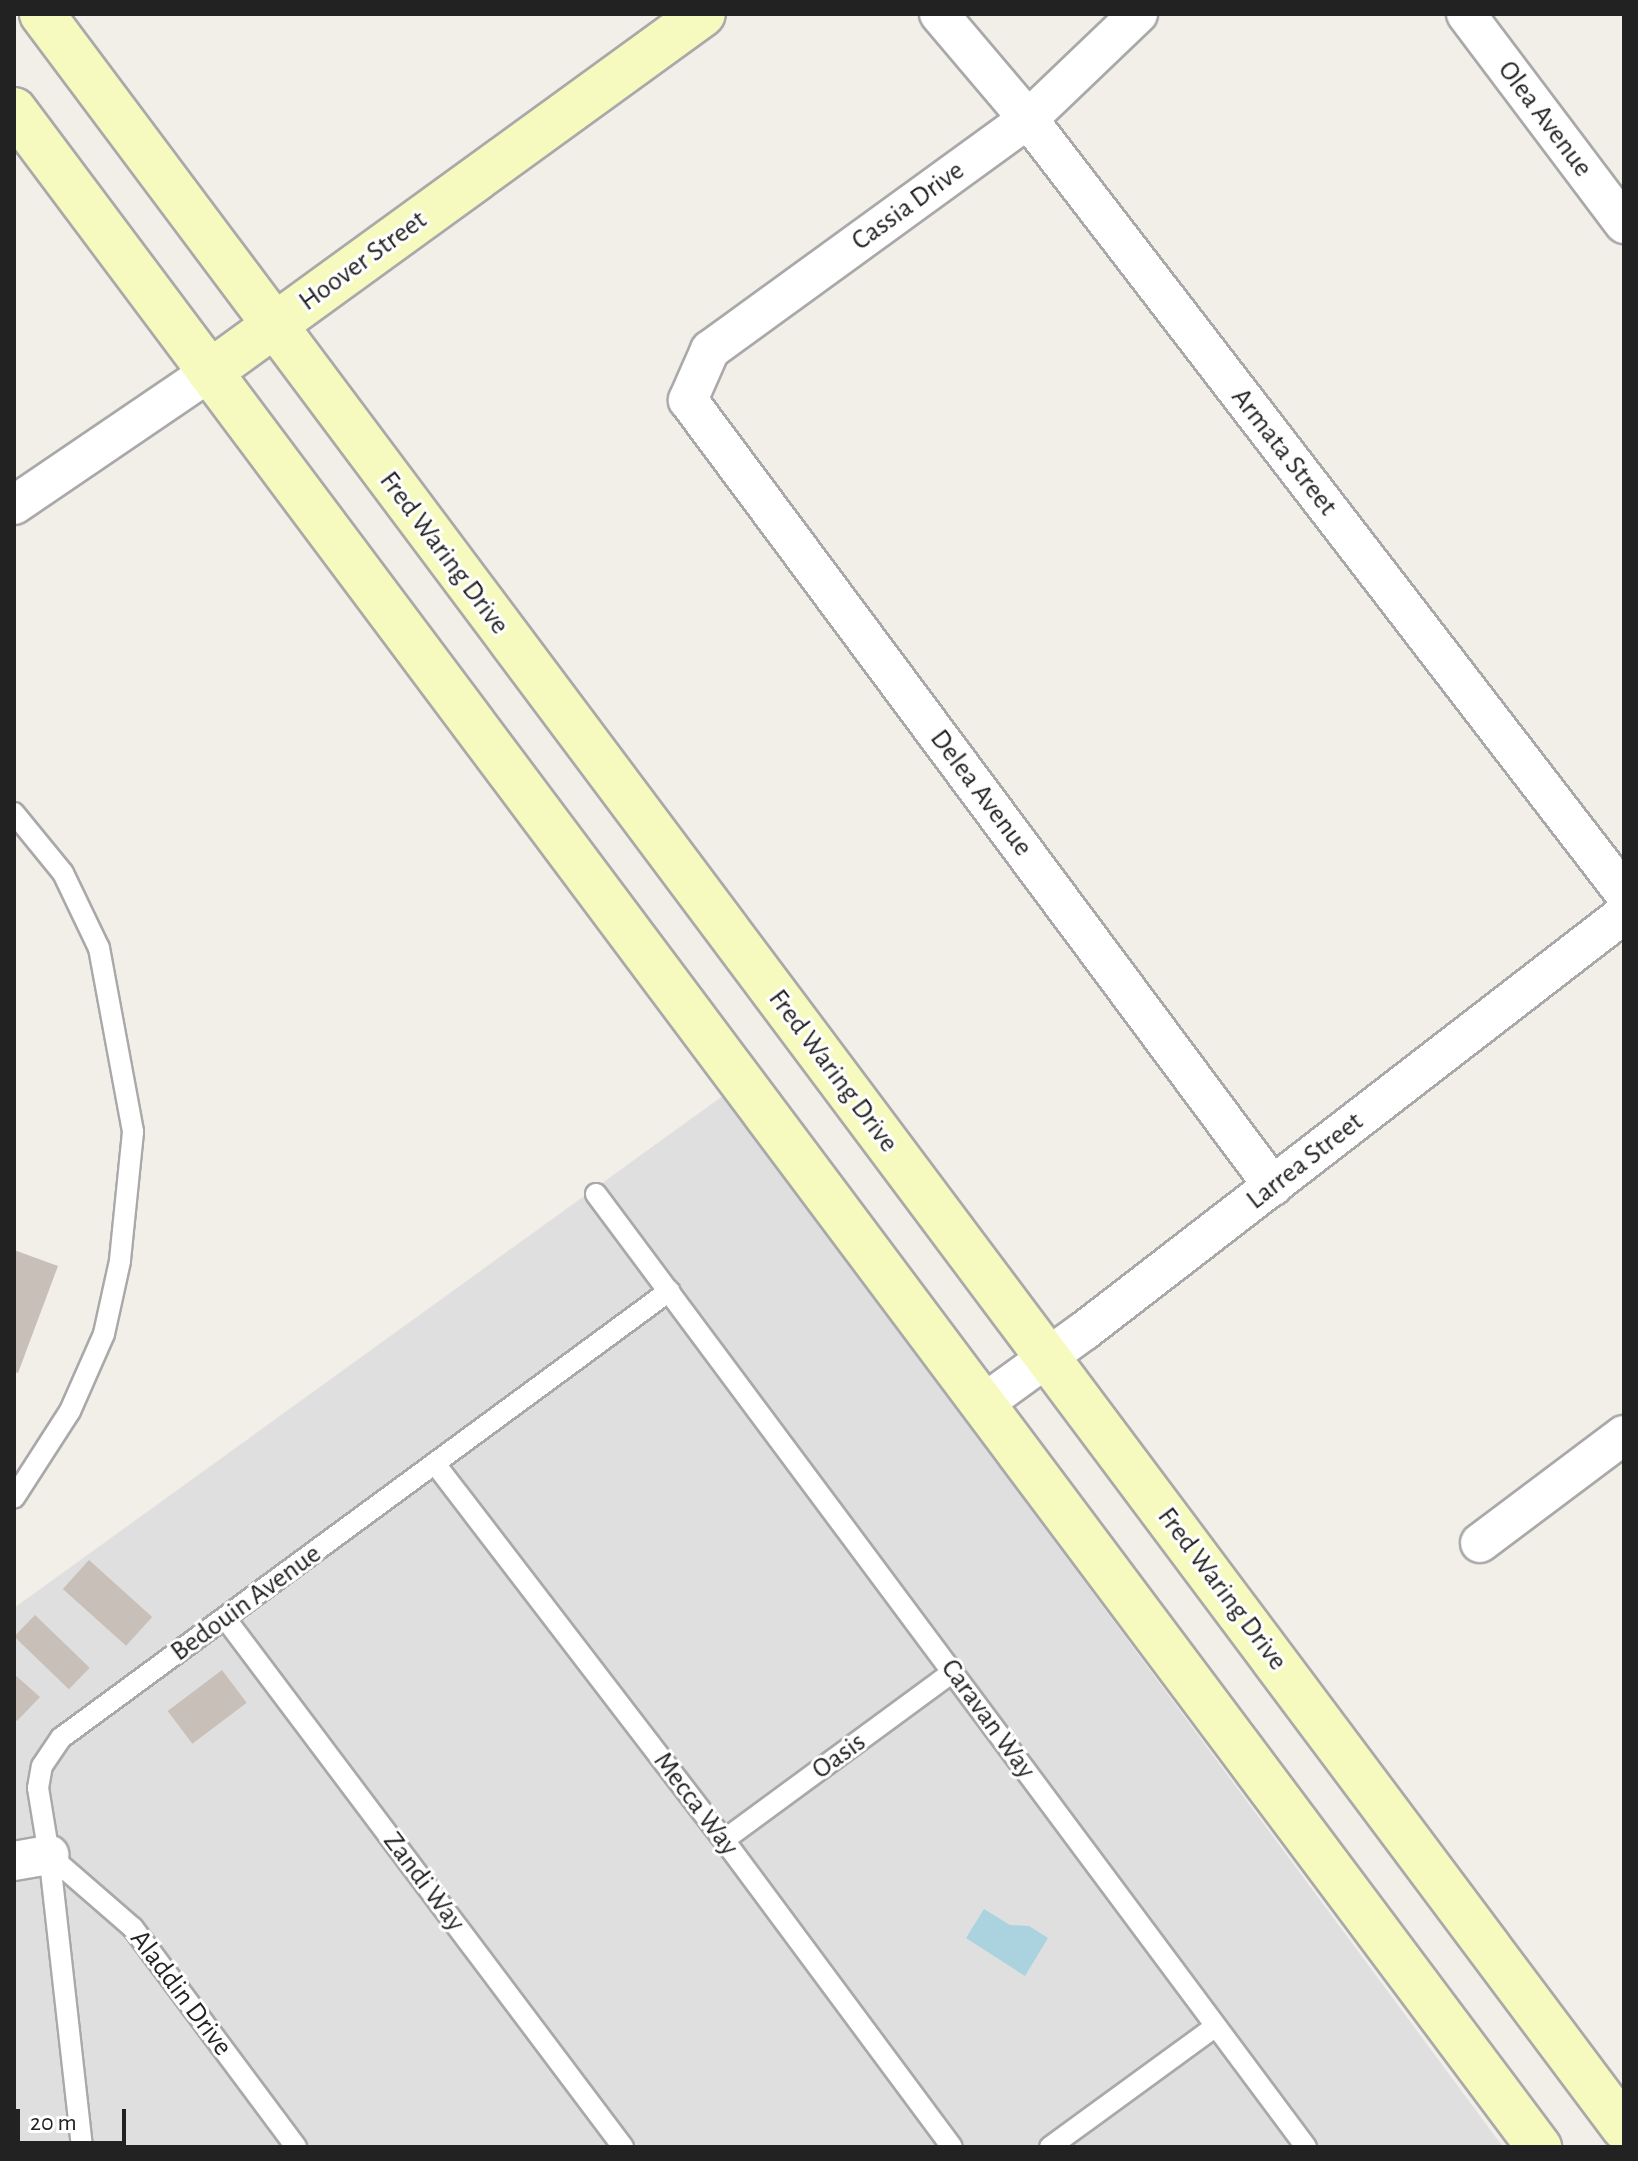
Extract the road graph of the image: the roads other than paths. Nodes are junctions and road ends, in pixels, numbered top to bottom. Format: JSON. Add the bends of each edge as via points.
{"nodes":[{"id":1,"x":42,"y":14,"type":"edge"},
{"id":2,"x":703,"y":14,"type":"edge"},
{"id":3,"x":939,"y":14,"type":"edge"},
{"id":4,"x":1138,"y":14,"type":"edge"},
{"id":5,"x":1466,"y":14,"type":"edge"},
{"id":6,"x":14,"y":110,"type":"edge"},
{"id":7,"x":1028,"y":119,"type":"junction"},
{"id":8,"x":1624,"y":224,"type":"edge"},
{"id":9,"x":275,"y":325,"type":"junction"},
{"id":10,"x":210,"y":372,"type":"junction"},
{"id":11,"x":688,"y":400,"type":"joint"},
{"id":12,"x":16,"y":504,"type":"edge"},
{"id":13,"x":14,"y":813,"type":"edge"},
{"id":14,"x":1624,"y":893,"type":"edge"},
{"id":15,"x":1624,"y":914,"type":"edge"},
{"id":16,"x":1273,"y":1186,"type":"junction"},
{"id":17,"x":596,"y":1194,"type":"dead end"},
{"id":18,"x":669,"y":1291,"type":"junction"},
{"id":19,"x":1048,"y":1357,"type":"junction"},
{"id":20,"x":983,"y":1404,"type":"junction"},
{"id":21,"x":1624,"y":1435,"type":"edge"},
{"id":22,"x":436,"y":1465,"type":"junction"},
{"id":23,"x":14,"y":1498,"type":"edge"},
{"id":24,"x":1480,"y":1543,"type":"dead end"},
{"id":25,"x":225,"y":1618,"type":"junction"},
{"id":26,"x":954,"y":1671,"type":"junction"},
{"id":27,"x":724,"y":1840,"type":"junction"},
{"id":28,"x":32,"y":1858,"type":"edge"},
{"id":29,"x":1216,"y":2026,"type":"junction"},
{"id":30,"x":1624,"y":2128,"type":"edge"},
{"id":31,"x":82,"y":2147,"type":"edge"},
{"id":32,"x":296,"y":2147,"type":"edge"},
{"id":33,"x":623,"y":2147,"type":"edge"},
{"id":34,"x":952,"y":2147,"type":"edge"},
{"id":35,"x":1050,"y":2147,"type":"edge"},
{"id":36,"x":1306,"y":2147,"type":"edge"},
{"id":37,"x":1539,"y":2147,"type":"edge"}],
"edges":[{"from":1,"to":9,"type":"main road","name":"Fred Waring Drive"},
{"from":2,"to":9,"type":"main road","name":"Hoover Street"},
{"from":3,"to":7,"type":"street","name":"Armata Street"},
{"from":4,"to":7,"type":"street","name":"Cassia Drive"},
{"from":5,"to":8,"type":"street","name":"Olea Avenue"},
{"from":6,"to":10,"type":"main road"},
{"from":7,"to":11,"type":"street","name":"Cassia Drive","via":[[710,350]]},
{"from":7,"to":14,"type":"street","name":"Armata Street"},
{"from":9,"to":10,"type":"main road","name":"Hoover Street"},
{"from":9,"to":19,"type":"main road","name":"Fred Waring Drive"},
{"from":10,"to":12,"type":"street","name":"Hoover Street"},
{"from":10,"to":20,"type":"main road"},
{"from":11,"to":16,"type":"street","name":"Delea Avenue"},
{"from":13,"to":23,"type":"lane","via":[[63,873],[99,948],[133,1132],[120,1261],[104,1334],[70,1411]]},
{"from":15,"to":16,"type":"street","name":"Larrea Street"},
{"from":16,"to":19,"type":"street","name":"Larrea Street"},
{"from":17,"to":18,"type":"lane"},
{"from":18,"to":22,"type":"lane","name":"Bedouin Avenue"},
{"from":18,"to":26,"type":"lane","name":"Caravan Way"},
{"from":19,"to":20,"type":"street","name":"Larrea Street"},
{"from":19,"to":30,"type":"main road","name":"Fred Waring Drive"},
{"from":20,"to":37,"type":"main road"},
{"from":21,"to":24,"type":"street"},
{"from":22,"to":25,"type":"lane","name":"Bedouin Avenue"},
{"from":22,"to":27,"type":"lane","name":"Mecca Way"},
{"from":25,"to":28,"type":"lane","name":"Bedouin Avenue","via":[[61,1738],[42,1766]]},
{"from":25,"to":33,"type":"lane","name":"Zandi Way"},
{"from":26,"to":27,"type":"lane","name":"Oasis"},
{"from":26,"to":29,"type":"lane","name":"Caravan Way"},
{"from":27,"to":34,"type":"lane","name":"Mecca Way"},
{"from":28,"to":31,"type":"lane","name":"Bedouin Avenue"},
{"from":28,"to":32,"type":"lane","name":"Aladdin Drive","via":[[133,1928]]},
{"from":29,"to":35,"type":"lane"},
{"from":29,"to":36,"type":"lane","name":"Caravan Way"}]}
